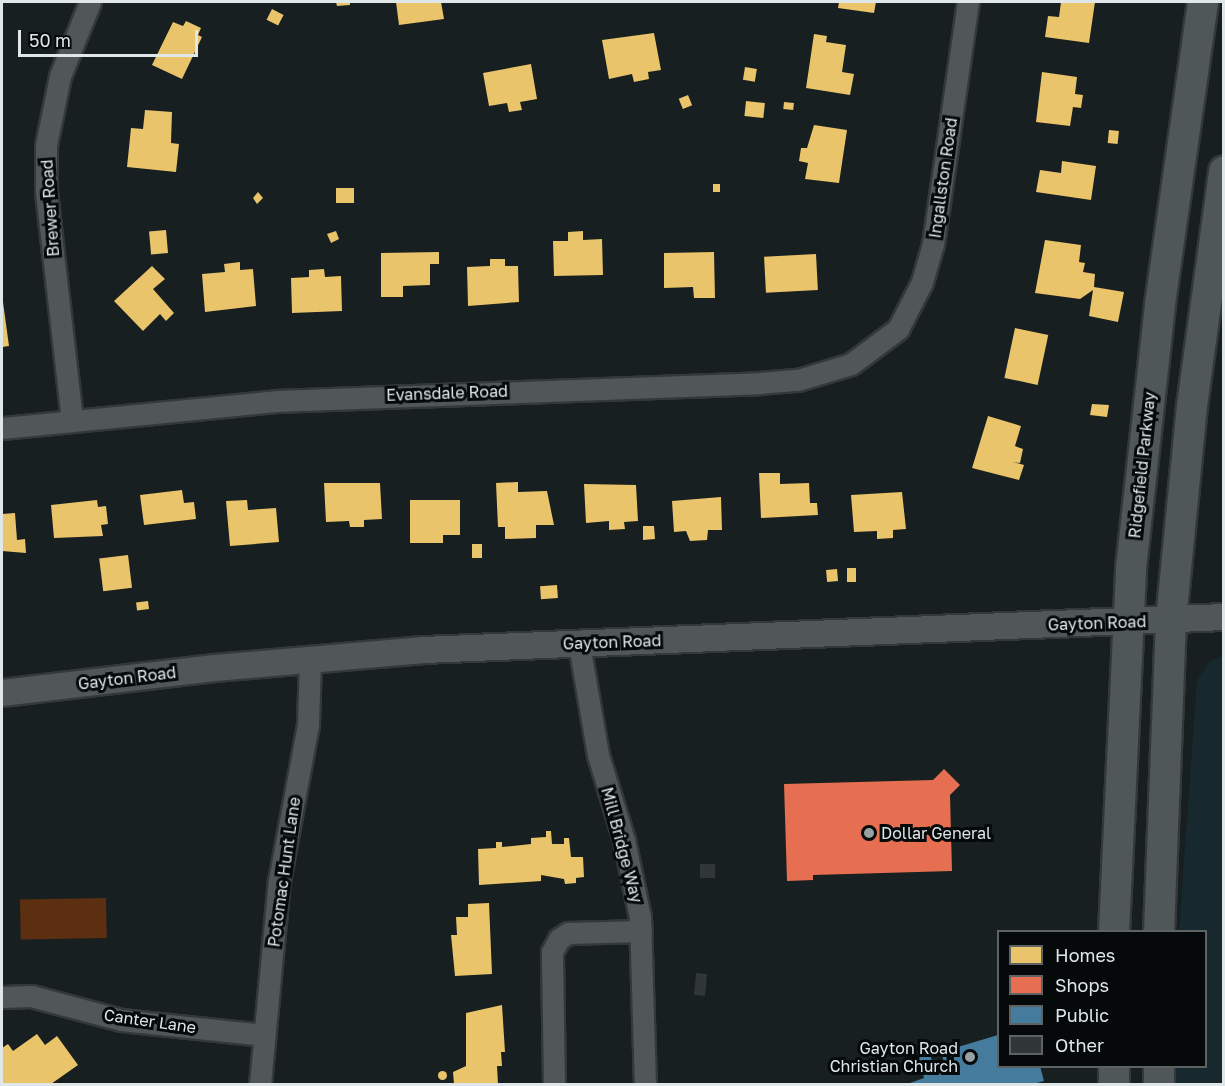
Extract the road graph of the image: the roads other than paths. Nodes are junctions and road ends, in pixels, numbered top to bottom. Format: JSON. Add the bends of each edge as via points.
{"nodes":[{"id":1,"x":90,"y":2,"type":"edge"},
{"id":2,"x":968,"y":2,"type":"edge"},
{"id":3,"x":1203,"y":2,"type":"edge"},
{"id":4,"x":1224,"y":171,"type":"edge"},
{"id":5,"x":885,"y":342,"type":"joint"},
{"id":6,"x":72,"y":420,"type":"junction"},
{"id":7,"x":2,"y":428,"type":"edge"},
{"id":8,"x":1224,"y":617,"type":"edge"},
{"id":9,"x":1171,"y":620,"type":"junction"},
{"id":10,"x":1127,"y":621,"type":"junction"},
{"id":11,"x":579,"y":644,"type":"junction"},
{"id":12,"x":310,"y":660,"type":"junction"},
{"id":13,"x":2,"y":693,"type":"edge"},
{"id":14,"x":1114,"y":930,"type":"edge"},
{"id":15,"x":1159,"y":930,"type":"edge"},
{"id":16,"x":641,"y":931,"type":"junction"},
{"id":17,"x":2,"y":997,"type":"edge"},
{"id":18,"x":264,"y":1035,"type":"junction"},
{"id":19,"x":1114,"y":1068,"type":"edge"},
{"id":20,"x":1159,"y":1068,"type":"edge"},
{"id":21,"x":260,"y":1084,"type":"edge"},
{"id":22,"x":554,"y":1084,"type":"edge"},
{"id":23,"x":645,"y":1084,"type":"edge"},
{"id":24,"x":1114,"y":1084,"type":"edge"},
{"id":25,"x":1159,"y":1084,"type":"edge"}],
"edges":[{"from":1,"to":6,"type":"street","name":"Brewer Road","via":[[60,75],[46,145],[46,192]]},
{"from":2,"to":5,"type":"street","name":"Ingallston Road","via":[[933,244],[914,303]]},
{"from":3,"to":10,"type":"main road","name":"Ridgefield Parkway","via":[[1160,304]]},
{"from":4,"to":9,"type":"main road","via":[[1192,406]]},
{"from":5,"to":6,"type":"street","name":"Evansdale Road","via":[[851,364],[798,380],[276,401]]},
{"from":6,"to":7,"type":"street","name":"Evansdale Road"},
{"from":8,"to":9,"type":"street","name":"Gayton Road"},
{"from":9,"to":10,"type":"street","name":"Gayton Road"},
{"from":9,"to":15,"type":"main road"},
{"from":10,"to":11,"type":"street","name":"Gayton Road"},
{"from":10,"to":14,"type":"main road","name":"Ridgefield Parkway"},
{"from":11,"to":12,"type":"street","name":"Gayton Road"},
{"from":11,"to":16,"type":"street","name":"Mill Bridge Way","via":[[598,755],[632,875]]},
{"from":12,"to":13,"type":"street","name":"Gayton Road"},
{"from":12,"to":18,"type":"street","name":"Potomac Hunt Lane","via":[[308,724],[279,881]]},
{"from":16,"to":22,"type":"street","via":[[568,933],[559,939],[552,952]]},
{"from":16,"to":23,"type":"street","name":"Mill Bridge Way"},
{"from":17,"to":18,"type":"street","name":"Canter Lane","via":[[31,996],[121,1020]]},
{"from":18,"to":21,"type":"street","name":"Potomac Hunt Lane"},
{"from":19,"to":24,"type":"main road"},
{"from":20,"to":25,"type":"main road"}]}
